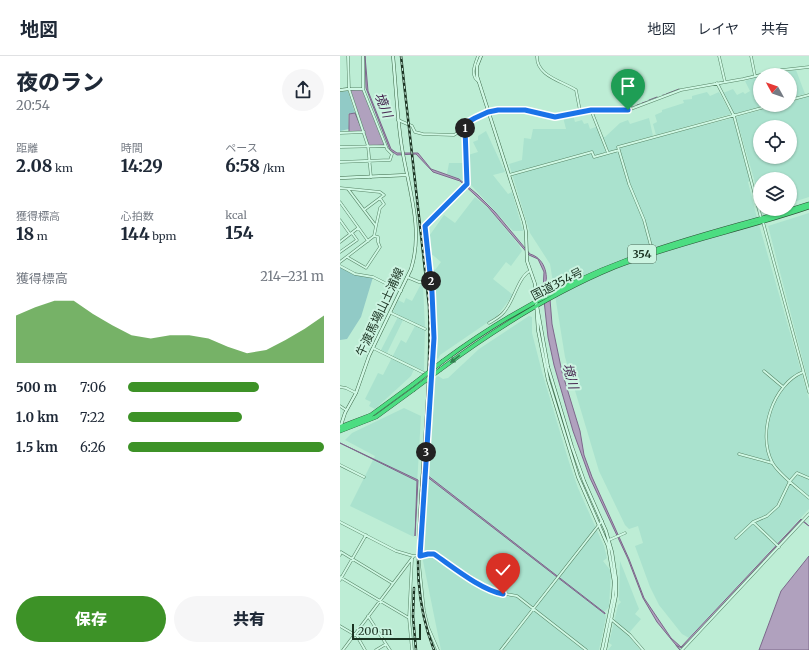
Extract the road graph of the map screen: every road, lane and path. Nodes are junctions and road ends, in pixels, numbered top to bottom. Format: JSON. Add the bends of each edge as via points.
{"nodes":[{"id":1,"x":348,"y":56,"type":"edge"},
{"id":2,"x":363,"y":56,"type":"edge"},
{"id":3,"x":393,"y":56,"type":"edge"},
{"id":4,"x":479,"y":56,"type":"edge"},
{"id":5,"x":537,"y":56,"type":"edge"},
{"id":6,"x":719,"y":56,"type":"edge"},
{"id":7,"x":751,"y":56,"type":"edge"},
{"id":8,"x":809,"y":67,"type":"edge"},
{"id":9,"x":753,"y":68,"type":"edge"},
{"id":10,"x":797,"y":68,"type":"edge"},
{"id":11,"x":753,"y":76,"type":"edge"},
{"id":12,"x":725,"y":82,"type":"junction"},
{"id":13,"x":717,"y":83,"type":"junction"},
{"id":14,"x":349,"y":89,"type":"junction"},
{"id":15,"x":363,"y":89,"type":"junction"},
{"id":16,"x":340,"y":90,"type":"edge"},
{"id":17,"x":809,"y":95,"type":"edge"},
{"id":18,"x":797,"y":98,"type":"edge"},
{"id":19,"x":591,"y":110,"type":"junction"},
{"id":20,"x":753,"y":110,"type":"edge"},
{"id":21,"x":580,"y":111,"type":"junction"},
{"id":22,"x":488,"y":112,"type":"junction"},
{"id":23,"x":734,"y":116,"type":"junction"},
{"id":24,"x":398,"y":120,"type":"junction"},
{"id":25,"x":465,"y":128,"type":"junction"},
{"id":26,"x":364,"y":132,"type":"junction"},
{"id":27,"x":340,"y":133,"type":"edge"},
{"id":28,"x":368,"y":146,"type":"junction"},
{"id":29,"x":385,"y":146,"type":"junction"},
{"id":30,"x":340,"y":147,"type":"edge"},
{"id":31,"x":619,"y":150,"type":"junction"},
{"id":32,"x":608,"y":153,"type":"junction"},
{"id":33,"x":370,"y":161,"type":"junction"},
{"id":34,"x":340,"y":162,"type":"edge"},
{"id":35,"x":407,"y":175,"type":"junction"},
{"id":36,"x":509,"y":175,"type":"junction"},
{"id":37,"x":371,"y":177,"type":"junction"},
{"id":38,"x":340,"y":178,"type":"edge"},
{"id":39,"x":340,"y":188,"type":"edge"},
{"id":40,"x":348,"y":189,"type":"junction"},
{"id":41,"x":380,"y":198,"type":"junction"},
{"id":42,"x":340,"y":202,"type":"edge"},
{"id":43,"x":809,"y":204,"type":"edge"},
{"id":44,"x":809,"y":207,"type":"edge"},
{"id":45,"x":364,"y":210,"type":"junction"},
{"id":46,"x":340,"y":220,"type":"edge"},
{"id":47,"x":762,"y":220,"type":"junction"},
{"id":48,"x":376,"y":226,"type":"junction"},
{"id":49,"x":359,"y":228,"type":"junction"},
{"id":50,"x":351,"y":233,"type":"junction"},
{"id":51,"x":374,"y":236,"type":"junction"},
{"id":52,"x":368,"y":241,"type":"junction"},
{"id":53,"x":340,"y":242,"type":"edge"},
{"id":54,"x":651,"y":246,"type":"dead end"},
{"id":55,"x":340,"y":252,"type":"edge"},
{"id":56,"x":347,"y":257,"type":"junction"},
{"id":57,"x":340,"y":262,"type":"edge"},
{"id":58,"x":340,"y":266,"type":"edge"},
{"id":59,"x":530,"y":272,"type":"junction"},
{"id":60,"x":408,"y":277,"type":"junction"},
{"id":61,"x":424,"y":282,"type":"tunnel mouth"},
{"id":62,"x":401,"y":291,"type":"junction"},
{"id":63,"x":537,"y":303,"type":"junction"},
{"id":64,"x":391,"y":313,"type":"junction"},
{"id":65,"x":489,"y":324,"type":"dead end"},
{"id":66,"x":425,"y":329,"type":"dead end"},
{"id":67,"x":373,"y":348,"type":"junction"},
{"id":68,"x":764,"y":371,"type":"dead end"},
{"id":69,"x":804,"y":372,"type":"junction"},
{"id":70,"x":424,"y":373,"type":"dead end"},
{"id":71,"x":340,"y":387,"type":"edge"},
{"id":72,"x":783,"y":387,"type":"junction"},
{"id":73,"x":809,"y":392,"type":"edge"},
{"id":74,"x":356,"y":393,"type":"junction"},
{"id":75,"x":340,"y":406,"type":"edge"},
{"id":76,"x":346,"y":410,"type":"junction"},
{"id":77,"x":340,"y":428,"type":"edge"},
{"id":78,"x":739,"y":454,"type":"dead end"},
{"id":79,"x":772,"y":463,"type":"junction"},
{"id":80,"x":340,"y":465,"type":"edge"},
{"id":81,"x":364,"y":476,"type":"dead end"},
{"id":82,"x":809,"y":478,"type":"edge"},
{"id":83,"x":790,"y":481,"type":"junction"},
{"id":84,"x":809,"y":498,"type":"edge"},
{"id":85,"x":809,"y":514,"type":"edge"},
{"id":86,"x":340,"y":522,"type":"edge"},
{"id":87,"x":601,"y":522,"type":"junction"},
{"id":88,"x":753,"y":522,"type":"junction"},
{"id":89,"x":624,"y":534,"type":"dead end"},
{"id":90,"x":366,"y":536,"type":"junction"},
{"id":91,"x":736,"y":538,"type":"dead end"},
{"id":92,"x":611,"y":539,"type":"junction"},
{"id":93,"x":779,"y":546,"type":"junction"},
{"id":94,"x":340,"y":555,"type":"edge"},
{"id":95,"x":420,"y":556,"type":"junction"},
{"id":96,"x":412,"y":557,"type":"junction"},
{"id":97,"x":352,"y":560,"type":"junction"},
{"id":98,"x":341,"y":577,"type":"edge"},
{"id":99,"x":340,"y":580,"type":"edge"},
{"id":100,"x":392,"y":583,"type":"junction"},
{"id":101,"x":379,"y":600,"type":"junction"},
{"id":102,"x":533,"y":609,"type":"junction"},
{"id":103,"x":368,"y":616,"type":"junction"},
{"id":104,"x":409,"y":618,"type":"junction"},
{"id":105,"x":612,"y":620,"type":"junction"},
{"id":106,"x":340,"y":626,"type":"edge"},
{"id":107,"x":354,"y":634,"type":"junction"},
{"id":108,"x":386,"y":644,"type":"junction"},
{"id":109,"x":343,"y":650,"type":"edge"},
{"id":110,"x":365,"y":650,"type":"edge"},
{"id":111,"x":376,"y":650,"type":"edge"},
{"id":112,"x":390,"y":650,"type":"edge"},
{"id":113,"x":412,"y":650,"type":"edge"},
{"id":114,"x":438,"y":650,"type":"edge"},
{"id":115,"x":501,"y":650,"type":"edge"},
{"id":116,"x":586,"y":650,"type":"edge"},
{"id":117,"x":603,"y":650,"type":"edge"},
{"id":118,"x":643,"y":650,"type":"edge"},
{"id":119,"x":682,"y":650,"type":"edge"}],
"edges":[{"from":1,"to":14,"type":"street"},
{"from":2,"to":15,"type":"street"},
{"from":3,"to":24,"type":"street","name":"牛渡馬場山土浦線"},
{"from":4,"to":22,"type":"street","via":[[476,71]]},
{"from":5,"to":21,"type":"street","via":[[539,68],[544,73],[576,90]]},
{"from":6,"to":12,"type":"street"},
{"from":7,"to":9,"type":"street"},
{"from":8,"to":10,"type":"street"},
{"from":11,"to":12,"type":"street"},
{"from":12,"to":13,"type":"street"},
{"from":13,"to":19,"type":"street","via":[[681,90],[628,110]]},
{"from":13,"to":23,"type":"street"},
{"from":14,"to":15,"type":"street"},
{"from":14,"to":16,"type":"street"},
{"from":14,"to":26,"type":"street"},
{"from":15,"to":29,"type":"street"},
{"from":17,"to":18,"type":"street"},
{"from":19,"to":21,"type":"street"},
{"from":19,"to":32,"type":"street"},
{"from":20,"to":23,"type":"street"},
{"from":21,"to":22,"type":"street","via":[[555,117],[520,110]]},
{"from":22,"to":25,"type":"street","via":[[468,122]]},
{"from":22,"to":36,"type":"street"},
{"from":23,"to":31,"type":"street","via":[[618,147]]},
{"from":23,"to":47,"type":"street"},
{"from":24,"to":25,"type":"street","via":[[412,126],[415,132],[423,134],[454,135]]},
{"from":24,"to":35,"type":"street","name":"牛渡馬場山土浦線"},
{"from":25,"to":95,"type":"street","via":[[466,186],[425,226],[434,338]]},
{"from":26,"to":27,"type":"street"},
{"from":26,"to":28,"type":"street"},
{"from":28,"to":29,"type":"street"},
{"from":28,"to":30,"type":"street"},
{"from":28,"to":33,"type":"street"},
{"from":29,"to":33,"type":"street","via":[[392,154],[390,160]]},
{"from":31,"to":32,"type":"street"},
{"from":31,"to":54,"type":"street","via":[[628,184],[644,220]]},
{"from":32,"to":36,"type":"street","via":[[594,157],[592,152]]},
{"from":33,"to":34,"type":"street"},
{"from":33,"to":37,"type":"street"},
{"from":35,"to":37,"type":"street"},
{"from":35,"to":60,"type":"street","name":"牛渡馬場山土浦線","via":[[416,238]]},
{"from":36,"to":59,"type":"street","via":[[524,222]]},
{"from":37,"to":38,"type":"street"},
{"from":39,"to":40,"type":"street"},
{"from":40,"to":41,"type":"street","via":[[380,192],[384,195]]},
{"from":40,"to":45,"type":"street"},
{"from":41,"to":45,"type":"street"},
{"from":41,"to":48,"type":"street","via":[[384,204],[380,208]]},
{"from":42,"to":49,"type":"street"},
{"from":43,"to":47,"type":"highway","name":"国道354号","number":"354"},
{"from":44,"to":47,"type":"highway","name":"国道354号","number":"354"},
{"from":45,"to":48,"type":"street"},
{"from":46,"to":50,"type":"street"},
{"from":47,"to":63,"type":"highway","name":"国道354号","number":"354","via":[[632,258]]},
{"from":47,"to":69,"type":"street"},
{"from":48,"to":51,"type":"street"},
{"from":49,"to":50,"type":"street"},
{"from":49,"to":52,"type":"street"},
{"from":50,"to":53,"type":"street"},
{"from":50,"to":55,"type":"street","via":[[357,240]]},
{"from":51,"to":52,"type":"street"},
{"from":51,"to":56,"type":"street","via":[[378,237],[380,247],[366,268]]},
{"from":52,"to":56,"type":"street"},
{"from":56,"to":57,"type":"street"},
{"from":58,"to":62,"type":"street","via":[[355,274],[373,277]]},
{"from":59,"to":63,"type":"street"},
{"from":59,"to":65,"type":"street","via":[[523,276],[504,312]]},
{"from":60,"to":61,"type":"street"},
{"from":60,"to":62,"type":"street","name":"牛渡馬場山土浦線"},
{"from":62,"to":64,"type":"street","name":"牛渡馬場山土浦線"},
{"from":63,"to":77,"type":"highway","name":"国道354号","number":"354","bridge":true,"via":[[492,327],[371,415]]},
{"from":63,"to":77,"type":"highway","name":"国道354号","number":"354","one_way":true,"bridge":true,"via":[[492,332],[376,417]]},
{"from":63,"to":87,"type":"street","via":[[548,367],[572,447]]},
{"from":64,"to":66,"type":"street"},
{"from":64,"to":67,"type":"street","name":"牛渡馬場山土浦線"},
{"from":67,"to":70,"type":"street"},
{"from":67,"to":74,"type":"street","name":"牛渡馬場山土浦線"},
{"from":68,"to":72,"type":"street"},
{"from":69,"to":72,"type":"street"},
{"from":69,"to":73,"type":"street"},
{"from":71,"to":74,"type":"street"},
{"from":72,"to":79,"type":"street","via":[[770,413],[766,432],[768,453]]},
{"from":74,"to":76,"type":"street","name":"牛渡馬場山土浦線"},
{"from":75,"to":76,"type":"street"},
{"from":76,"to":77,"type":"street","name":"牛渡馬場山土浦線"},
{"from":78,"to":79,"type":"street"},
{"from":79,"to":83,"type":"street"},
{"from":80,"to":81,"type":"street"},
{"from":82,"to":83,"type":"street","via":[[797,473]]},
{"from":83,"to":84,"type":"street"},
{"from":83,"to":88,"type":"street","via":[[778,506],[767,516]]},
{"from":85,"to":93,"type":"street"},
{"from":86,"to":90,"type":"street"},
{"from":87,"to":92,"type":"street"},
{"from":87,"to":102,"type":"street"},
{"from":87,"to":117,"type":"street","via":[[614,582]]},
{"from":88,"to":91,"type":"street"},
{"from":88,"to":93,"type":"street"},
{"from":89,"to":92,"type":"street"},
{"from":90,"to":96,"type":"street"},
{"from":90,"to":97,"type":"street"},
{"from":92,"to":105,"type":"street","via":[[616,579]]},
{"from":93,"to":119,"type":"street"},
{"from":94,"to":97,"type":"street","via":[[341,552]]},
{"from":95,"to":96,"type":"street"},
{"from":95,"to":102,"type":"street","via":[[434,554],[495,592],[517,596]]},
{"from":95,"to":114,"type":"street","via":[[424,611]]},
{"from":96,"to":100,"type":"street"},
{"from":96,"to":104,"type":"street"},
{"from":97,"to":98,"type":"street"},
{"from":97,"to":100,"type":"street"},
{"from":98,"to":99,"type":"street"},
{"from":98,"to":101,"type":"street"},
{"from":100,"to":101,"type":"street"},
{"from":101,"to":103,"type":"street"},
{"from":101,"to":104,"type":"street"},
{"from":102,"to":115,"type":"street"},
{"from":102,"to":116,"type":"street"},
{"from":103,"to":107,"type":"street"},
{"from":103,"to":108,"type":"street"},
{"from":104,"to":113,"type":"street"},
{"from":105,"to":117,"type":"street"},
{"from":105,"to":118,"type":"street"},
{"from":106,"to":107,"type":"street"},
{"from":107,"to":109,"type":"street"},
{"from":107,"to":110,"type":"street"},
{"from":108,"to":111,"type":"street"},
{"from":108,"to":112,"type":"street"}]}
